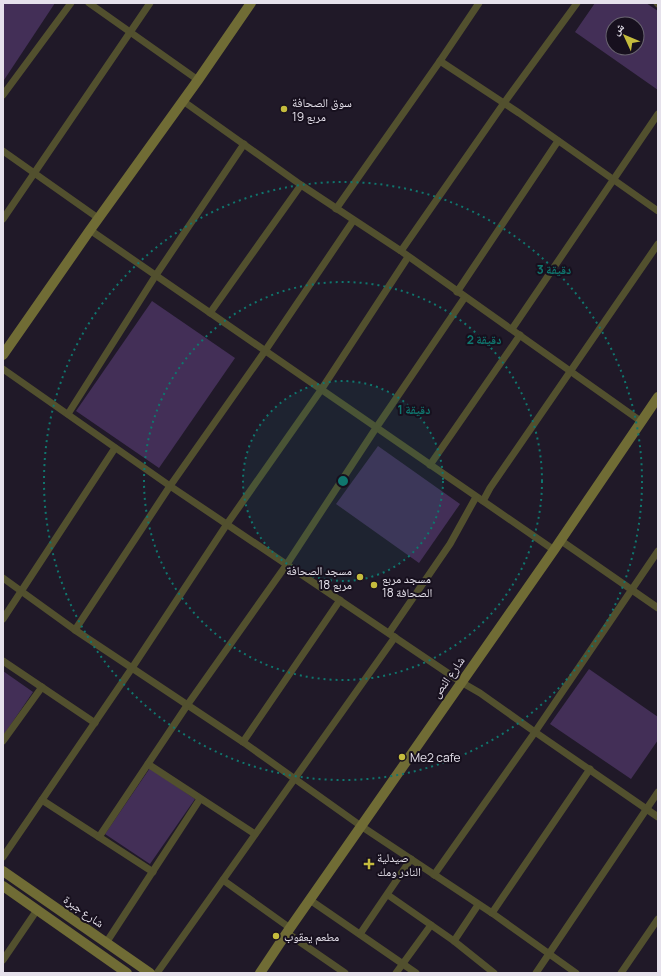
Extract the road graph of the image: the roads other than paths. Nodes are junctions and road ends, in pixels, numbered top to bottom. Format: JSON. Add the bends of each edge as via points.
{"nodes":[{"id":1,"x":71,"y":3,"type":"edge"},
{"id":2,"x":89,"y":3,"type":"edge"},
{"id":3,"x":150,"y":3,"type":"edge"},
{"id":4,"x":251,"y":3,"type":"edge"},
{"id":5,"x":479,"y":3,"type":"edge"},
{"id":6,"x":577,"y":3,"type":"edge"},
{"id":7,"x":130,"y":32,"type":"junction"},
{"id":8,"x":440,"y":61,"type":"junction"},
{"id":9,"x":198,"y":80,"type":"junction"},
{"id":10,"x":6,"y":85,"type":"edge"},
{"id":11,"x":3,"y":95,"type":"edge"},
{"id":12,"x":183,"y":101,"type":"junction"},
{"id":13,"x":504,"y":103,"type":"junction"},
{"id":14,"x":658,"y":114,"type":"edge"},
{"id":15,"x":558,"y":141,"type":"junction"},
{"id":16,"x":244,"y":144,"type":"junction"},
{"id":17,"x":3,"y":151,"type":"edge"},
{"id":18,"x":34,"y":173,"type":"junction"},
{"id":19,"x":613,"y":179,"type":"junction"},
{"id":20,"x":301,"y":185,"type":"junction"},
{"id":21,"x":336,"y":209,"type":"junction"},
{"id":22,"x":658,"y":211,"type":"edge"},
{"id":23,"x":98,"y":218,"type":"junction"},
{"id":24,"x":3,"y":219,"type":"edge"},
{"id":25,"x":353,"y":221,"type":"junction"},
{"id":26,"x":90,"y":230,"type":"junction"},
{"id":27,"x":658,"y":244,"type":"edge"},
{"id":28,"x":401,"y":251,"type":"junction"},
{"id":29,"x":408,"y":257,"type":"junction"},
{"id":30,"x":156,"y":275,"type":"junction"},
{"id":31,"x":457,"y":292,"type":"junction"},
{"id":32,"x":465,"y":297,"type":"junction"},
{"id":33,"x":210,"y":313,"type":"junction"},
{"id":34,"x":512,"y":329,"type":"junction"},
{"id":35,"x":520,"y":335,"type":"junction"},
{"id":36,"x":265,"y":351,"type":"junction"},
{"id":37,"x":3,"y":355,"type":"edge"},
{"id":38,"x":3,"y":369,"type":"edge"},
{"id":39,"x":571,"y":371,"type":"junction"},
{"id":40,"x":321,"y":390,"type":"junction"},
{"id":41,"x":658,"y":399,"type":"edge"},
{"id":42,"x":68,"y":414,"type":"junction"},
{"id":43,"x":642,"y":422,"type":"junction"},
{"id":44,"x":376,"y":428,"type":"junction"},
{"id":45,"x":115,"y":448,"type":"junction"},
{"id":46,"x":430,"y":465,"type":"junction"},
{"id":47,"x":170,"y":486,"type":"junction"},
{"id":48,"x":476,"y":497,"type":"junction"},
{"id":49,"x":483,"y":501,"type":"junction"},
{"id":50,"x":228,"y":524,"type":"junction"},
{"id":51,"x":560,"y":540,"type":"junction"},
{"id":52,"x":554,"y":550,"type":"junction"},
{"id":53,"x":658,"y":551,"type":"edge"},
{"id":54,"x":287,"y":564,"type":"junction"},
{"id":55,"x":3,"y":578,"type":"edge"},
{"id":56,"x":630,"y":589,"type":"junction"},
{"id":57,"x":22,"y":591,"type":"junction"},
{"id":58,"x":340,"y":600,"type":"junction"},
{"id":59,"x":658,"y":608,"type":"edge"},
{"id":60,"x":3,"y":620,"type":"edge"},
{"id":61,"x":75,"y":630,"type":"junction"},
{"id":62,"x":392,"y":635,"type":"junction"},
{"id":63,"x":3,"y":661,"type":"edge"},
{"id":64,"x":132,"y":668,"type":"junction"},
{"id":65,"x":461,"y":682,"type":"junction"},
{"id":66,"x":42,"y":687,"type":"junction"},
{"id":67,"x":188,"y":704,"type":"junction"},
{"id":68,"x":94,"y":723,"type":"junction"},
{"id":69,"x":535,"y":732,"type":"junction"},
{"id":70,"x":3,"y":740,"type":"edge"},
{"id":71,"x":243,"y":742,"type":"junction"},
{"id":72,"x":148,"y":764,"type":"junction"},
{"id":73,"x":590,"y":769,"type":"junction"},
{"id":74,"x":294,"y":778,"type":"junction"},
{"id":75,"x":658,"y":792,"type":"edge"},
{"id":76,"x":42,"y":800,"type":"junction"},
{"id":77,"x":200,"y":800,"type":"junction"},
{"id":78,"x":647,"y":809,"type":"junction"},
{"id":79,"x":658,"y":817,"type":"edge"},
{"id":80,"x":361,"y":826,"type":"junction"},
{"id":81,"x":255,"y":834,"type":"junction"},
{"id":82,"x":99,"y":837,"type":"junction"},
{"id":83,"x":3,"y":856,"type":"edge"},
{"id":84,"x":412,"y":859,"type":"junction"},
{"id":85,"x":3,"y":871,"type":"edge"},
{"id":86,"x":153,"y":872,"type":"junction"},
{"id":87,"x":434,"y":875,"type":"junction"},
{"id":88,"x":223,"y":880,"type":"junction"},
{"id":89,"x":3,"y":886,"type":"edge"},
{"id":90,"x":388,"y":895,"type":"junction"},
{"id":91,"x":310,"y":900,"type":"junction"},
{"id":92,"x":478,"y":905,"type":"junction"},
{"id":93,"x":37,"y":910,"type":"junction"},
{"id":94,"x":492,"y":913,"type":"junction"},
{"id":95,"x":658,"y":918,"type":"edge"},
{"id":96,"x":431,"y":925,"type":"junction"},
{"id":97,"x":288,"y":930,"type":"junction"},
{"id":98,"x":360,"y":934,"type":"junction"},
{"id":99,"x":454,"y":941,"type":"junction"},
{"id":100,"x":106,"y":943,"type":"junction"},
{"id":101,"x":549,"y":953,"type":"junction"},
{"id":102,"x":3,"y":960,"type":"edge"},
{"id":103,"x":403,"y":964,"type":"junction"},
{"id":104,"x":340,"y":972,"type":"edge"},
{"id":105,"x":127,"y":973,"type":"edge"},
{"id":106,"x":150,"y":973,"type":"edge"},
{"id":107,"x":158,"y":973,"type":"edge"},
{"id":108,"x":260,"y":973,"type":"edge"},
{"id":109,"x":396,"y":973,"type":"edge"},
{"id":110,"x":416,"y":973,"type":"edge"},
{"id":111,"x":494,"y":973,"type":"edge"},
{"id":112,"x":536,"y":973,"type":"edge"},
{"id":113,"x":576,"y":973,"type":"edge"},
{"id":114,"x":621,"y":973,"type":"edge"}],
"edges":[{"from":1,"to":10,"type":"street"},
{"from":2,"to":7,"type":"street"},
{"from":3,"to":7,"type":"street"},
{"from":4,"to":9,"type":"street"},
{"from":5,"to":8,"type":"street"},
{"from":6,"to":13,"type":"street"},
{"from":7,"to":9,"type":"street"},
{"from":7,"to":18,"type":"street"},
{"from":8,"to":13,"type":"street"},
{"from":8,"to":21,"type":"street"},
{"from":9,"to":12,"type":"street"},
{"from":10,"to":11,"type":"street"},
{"from":12,"to":16,"type":"street"},
{"from":12,"to":23,"type":"street"},
{"from":13,"to":15,"type":"street"},
{"from":13,"to":28,"type":"street"},
{"from":14,"to":19,"type":"street"},
{"from":15,"to":19,"type":"street"},
{"from":15,"to":31,"type":"street"},
{"from":16,"to":20,"type":"street"},
{"from":16,"to":30,"type":"street"},
{"from":17,"to":18,"type":"street"},
{"from":18,"to":23,"type":"street"},
{"from":18,"to":24,"type":"street"},
{"from":19,"to":22,"type":"street"},
{"from":19,"to":34,"type":"street"},
{"from":20,"to":21,"type":"street"},
{"from":20,"to":33,"type":"street"},
{"from":21,"to":25,"type":"street"},
{"from":23,"to":26,"type":"street"},
{"from":25,"to":28,"type":"street"},
{"from":25,"to":36,"type":"street"},
{"from":26,"to":30,"type":"street"},
{"from":26,"to":37,"type":"street"},
{"from":27,"to":39,"type":"street"},
{"from":28,"to":29,"type":"street"},
{"from":29,"to":31,"type":"street"},
{"from":29,"to":40,"type":"street"},
{"from":30,"to":33,"type":"street"},
{"from":30,"to":42,"type":"street"},
{"from":31,"to":32,"type":"street"},
{"from":32,"to":34,"type":"street"},
{"from":32,"to":44,"type":"street"},
{"from":33,"to":36,"type":"street"},
{"from":34,"to":35,"type":"street"},
{"from":35,"to":39,"type":"street"},
{"from":35,"to":46,"type":"street"},
{"from":36,"to":40,"type":"street"},
{"from":36,"to":47,"type":"street"},
{"from":38,"to":42,"type":"street"},
{"from":39,"to":43,"type":"street"},
{"from":39,"to":49,"type":"street"},
{"from":40,"to":44,"type":"street"},
{"from":40,"to":50,"type":"street"},
{"from":41,"to":43,"type":"street","name":"شارع النص"},
{"from":42,"to":45,"type":"street"},
{"from":43,"to":51,"type":"street","name":"شارع النص"},
{"from":44,"to":46,"type":"street"},
{"from":44,"to":54,"type":"street"},
{"from":45,"to":47,"type":"street"},
{"from":45,"to":57,"type":"street"},
{"from":46,"to":48,"type":"street"},
{"from":47,"to":50,"type":"street"},
{"from":47,"to":61,"type":"street"},
{"from":48,"to":49,"type":"street"},
{"from":48,"to":62,"type":"street","via":[[450,544]]},
{"from":49,"to":52,"type":"street"},
{"from":50,"to":54,"type":"street"},
{"from":50,"to":64,"type":"street"},
{"from":51,"to":52,"type":"street","name":"شارع النص"},
{"from":51,"to":56,"type":"street"},
{"from":52,"to":65,"type":"street","name":"شارع النص"},
{"from":53,"to":56,"type":"street"},
{"from":54,"to":58,"type":"street"},
{"from":54,"to":67,"type":"street"},
{"from":55,"to":57,"type":"street"},
{"from":56,"to":59,"type":"street"},
{"from":56,"to":69,"type":"street"},
{"from":57,"to":60,"type":"street"},
{"from":57,"to":61,"type":"street"},
{"from":58,"to":62,"type":"street"},
{"from":58,"to":71,"type":"street"},
{"from":61,"to":64,"type":"street"},
{"from":62,"to":65,"type":"street"},
{"from":62,"to":74,"type":"street"},
{"from":63,"to":66,"type":"street"},
{"from":64,"to":67,"type":"street"},
{"from":64,"to":68,"type":"street"},
{"from":65,"to":69,"type":"street"},
{"from":65,"to":80,"type":"street","name":"شارع النص"},
{"from":66,"to":68,"type":"street"},
{"from":66,"to":70,"type":"street"},
{"from":67,"to":71,"type":"street"},
{"from":67,"to":72,"type":"street"},
{"from":68,"to":76,"type":"street"},
{"from":69,"to":73,"type":"street"},
{"from":69,"to":87,"type":"street"},
{"from":71,"to":74,"type":"street"},
{"from":72,"to":77,"type":"street"},
{"from":72,"to":82,"type":"street"},
{"from":73,"to":78,"type":"street"},
{"from":73,"to":94,"type":"street"},
{"from":74,"to":80,"type":"street"},
{"from":74,"to":81,"type":"street"},
{"from":75,"to":78,"type":"street"},
{"from":76,"to":82,"type":"street"},
{"from":76,"to":83,"type":"street"},
{"from":77,"to":81,"type":"street"},
{"from":77,"to":86,"type":"street"},
{"from":78,"to":79,"type":"street"},
{"from":78,"to":101,"type":"street"},
{"from":80,"to":84,"type":"street"},
{"from":80,"to":91,"type":"street","name":"شارع النص"},
{"from":81,"to":88,"type":"street"},
{"from":82,"to":86,"type":"street"},
{"from":84,"to":87,"type":"street"},
{"from":84,"to":90,"type":"street"},
{"from":85,"to":100,"type":"street","name":"شارع جبرة"},
{"from":86,"to":100,"type":"street"},
{"from":87,"to":92,"type":"street"},
{"from":88,"to":97,"type":"street"},
{"from":88,"to":107,"type":"street"},
{"from":89,"to":93,"type":"street"},
{"from":90,"to":96,"type":"street"},
{"from":90,"to":98,"type":"street"},
{"from":91,"to":97,"type":"street","name":"شارع النص"},
{"from":91,"to":98,"type":"street"},
{"from":92,"to":94,"type":"street"},
{"from":92,"to":99,"type":"street"},
{"from":93,"to":102,"type":"street"},
{"from":93,"to":105,"type":"street"},
{"from":94,"to":101,"type":"street"},
{"from":95,"to":114,"type":"street"},
{"from":96,"to":99,"type":"street"},
{"from":96,"to":103,"type":"street"},
{"from":97,"to":104,"type":"street"},
{"from":97,"to":108,"type":"street","name":"شارع النص"},
{"from":98,"to":103,"type":"street"},
{"from":99,"to":111,"type":"street"},
{"from":100,"to":106,"type":"street","name":"شارع جبرة"},
{"from":101,"to":112,"type":"street"},
{"from":101,"to":113,"type":"street"},
{"from":103,"to":109,"type":"street"},
{"from":103,"to":110,"type":"street"}]}
